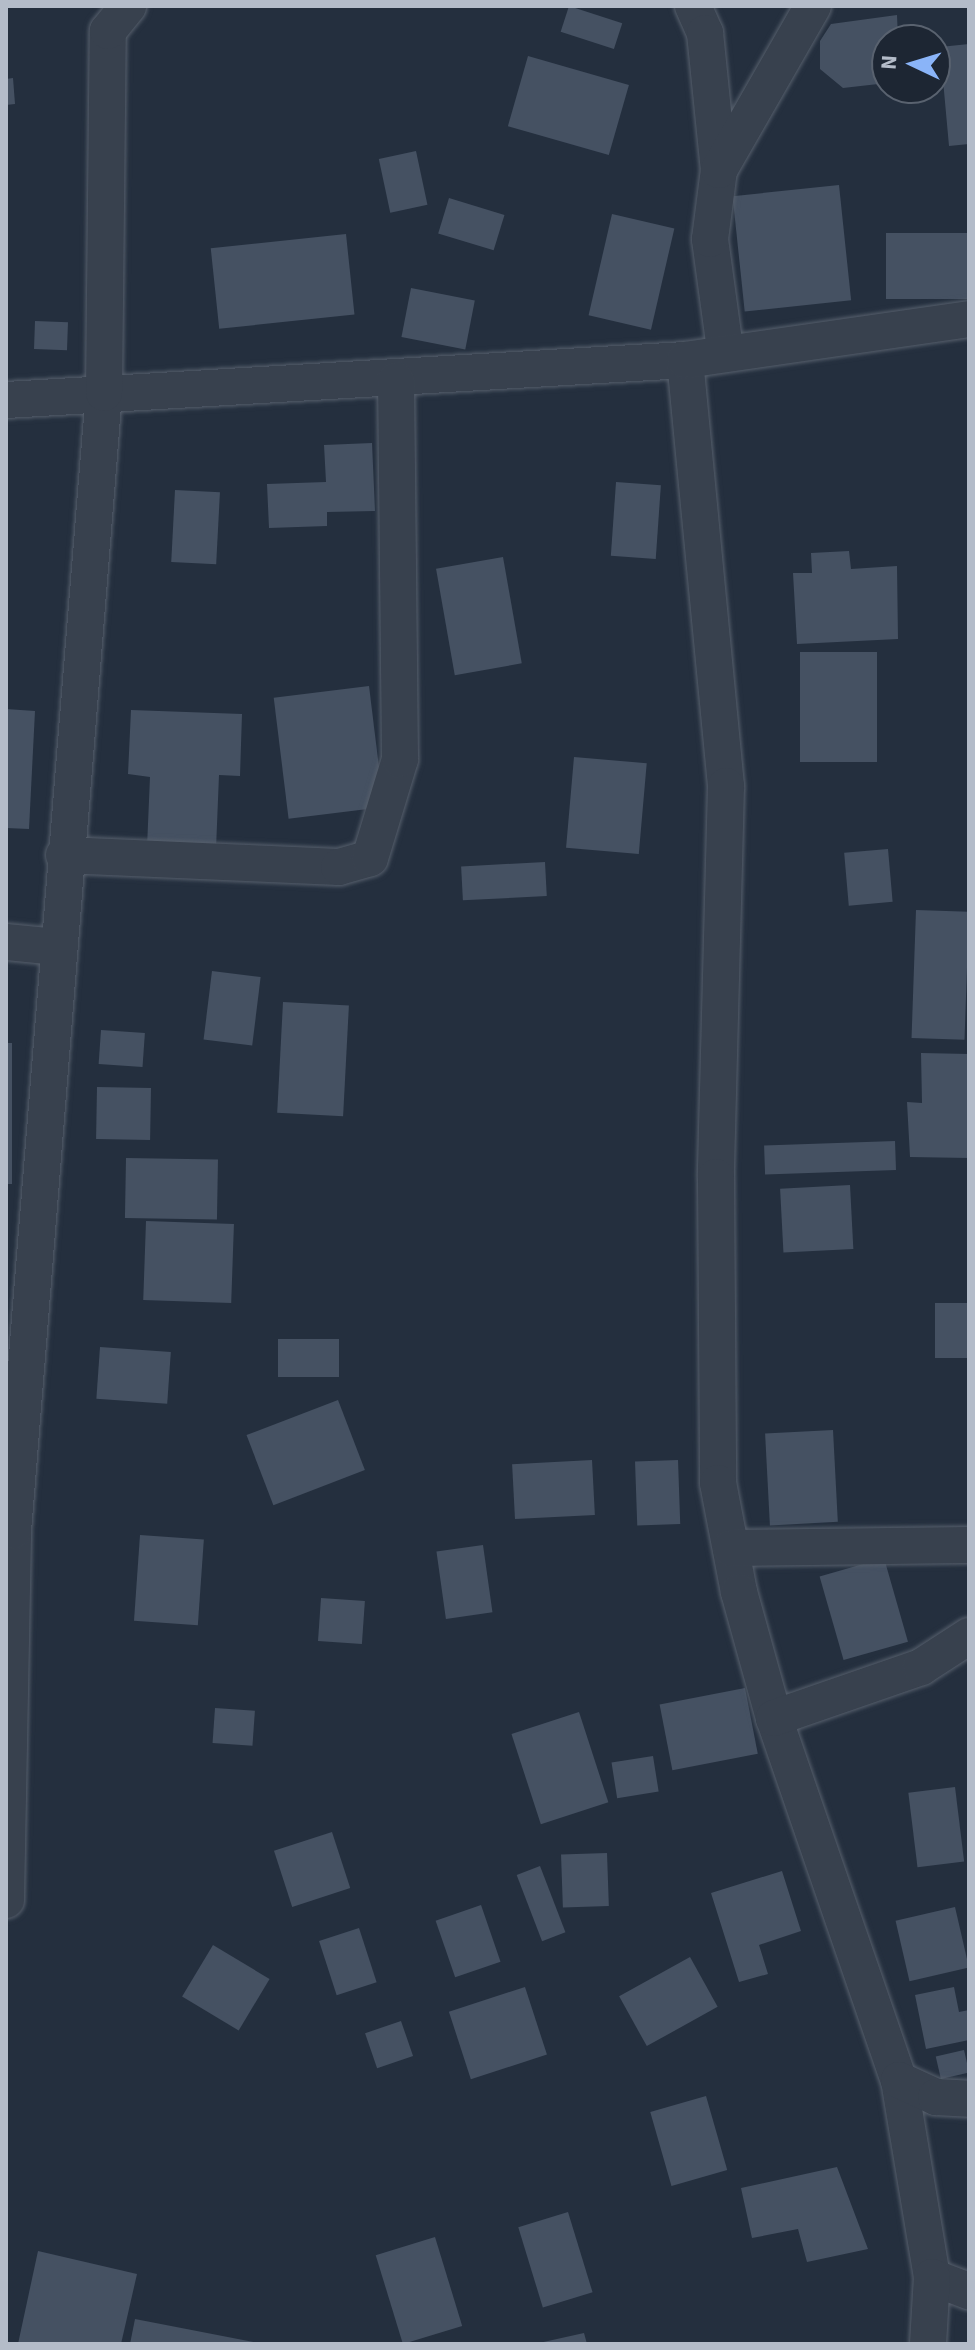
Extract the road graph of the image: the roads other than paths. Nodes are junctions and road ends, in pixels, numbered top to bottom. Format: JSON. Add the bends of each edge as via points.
{"nodes":[{"id":1,"x":693,"y":6,"type":"edge"},
{"id":2,"x":813,"y":6,"type":"edge"},
{"id":3,"x":110,"y":14,"type":"edge"},
{"id":4,"x":719,"y":170,"type":"junction"},
{"id":5,"x":969,"y":319,"type":"edge"},
{"id":6,"x":725,"y":349,"type":"junction"},
{"id":7,"x":685,"y":360,"type":"junction"},
{"id":8,"x":396,"y":380,"type":"junction"},
{"id":9,"x":104,"y":393,"type":"junction"},
{"id":10,"x":6,"y":400,"type":"edge"},
{"id":11,"x":64,"y":855,"type":"junction"},
{"id":12,"x":6,"y":942,"type":"edge"},
{"id":13,"x":57,"y":947,"type":"junction"},
{"id":14,"x":10,"y":1529,"type":"edge"},
{"id":15,"x":969,"y":1545,"type":"edge"},
{"id":16,"x":731,"y":1548,"type":"junction"},
{"id":17,"x":969,"y":1636,"type":"edge"},
{"id":18,"x":774,"y":1718,"type":"junction"},
{"id":19,"x":6,"y":1900,"type":"edge"},
{"id":20,"x":899,"y":2080,"type":"junction"},
{"id":21,"x":969,"y":2099,"type":"edge"},
{"id":22,"x":932,"y":2277,"type":"junction"},
{"id":23,"x":969,"y":2291,"type":"edge"},
{"id":24,"x":928,"y":2344,"type":"edge"}],
"edges":[{"from":1,"to":4,"type":"street","via":[[705,33]]},
{"from":2,"to":4,"type":"street"},
{"from":3,"to":9,"type":"street"},
{"from":4,"to":6,"type":"street","via":[[710,239]]},
{"from":5,"to":6,"type":"street"},
{"from":6,"to":7,"type":"street"},
{"from":7,"to":8,"type":"street"},
{"from":7,"to":16,"type":"street","via":[[726,786],[718,1483]]},
{"from":8,"to":9,"type":"street"},
{"from":8,"to":11,"type":"street","via":[[400,759],[370,858],[339,867]]},
{"from":9,"to":10,"type":"street"},
{"from":9,"to":11,"type":"street"},
{"from":11,"to":13,"type":"street"},
{"from":12,"to":13,"type":"street"},
{"from":13,"to":14,"type":"street"},
{"from":14,"to":19,"type":"street"},
{"from":15,"to":16,"type":"street"},
{"from":16,"to":18,"type":"street"},
{"from":17,"to":18,"type":"street","via":[[921,1667]]},
{"from":18,"to":20,"type":"street"},
{"from":20,"to":21,"type":"street","via":[[936,2097]]},
{"from":20,"to":22,"type":"street"},
{"from":22,"to":23,"type":"street"},
{"from":22,"to":24,"type":"street"}]}
